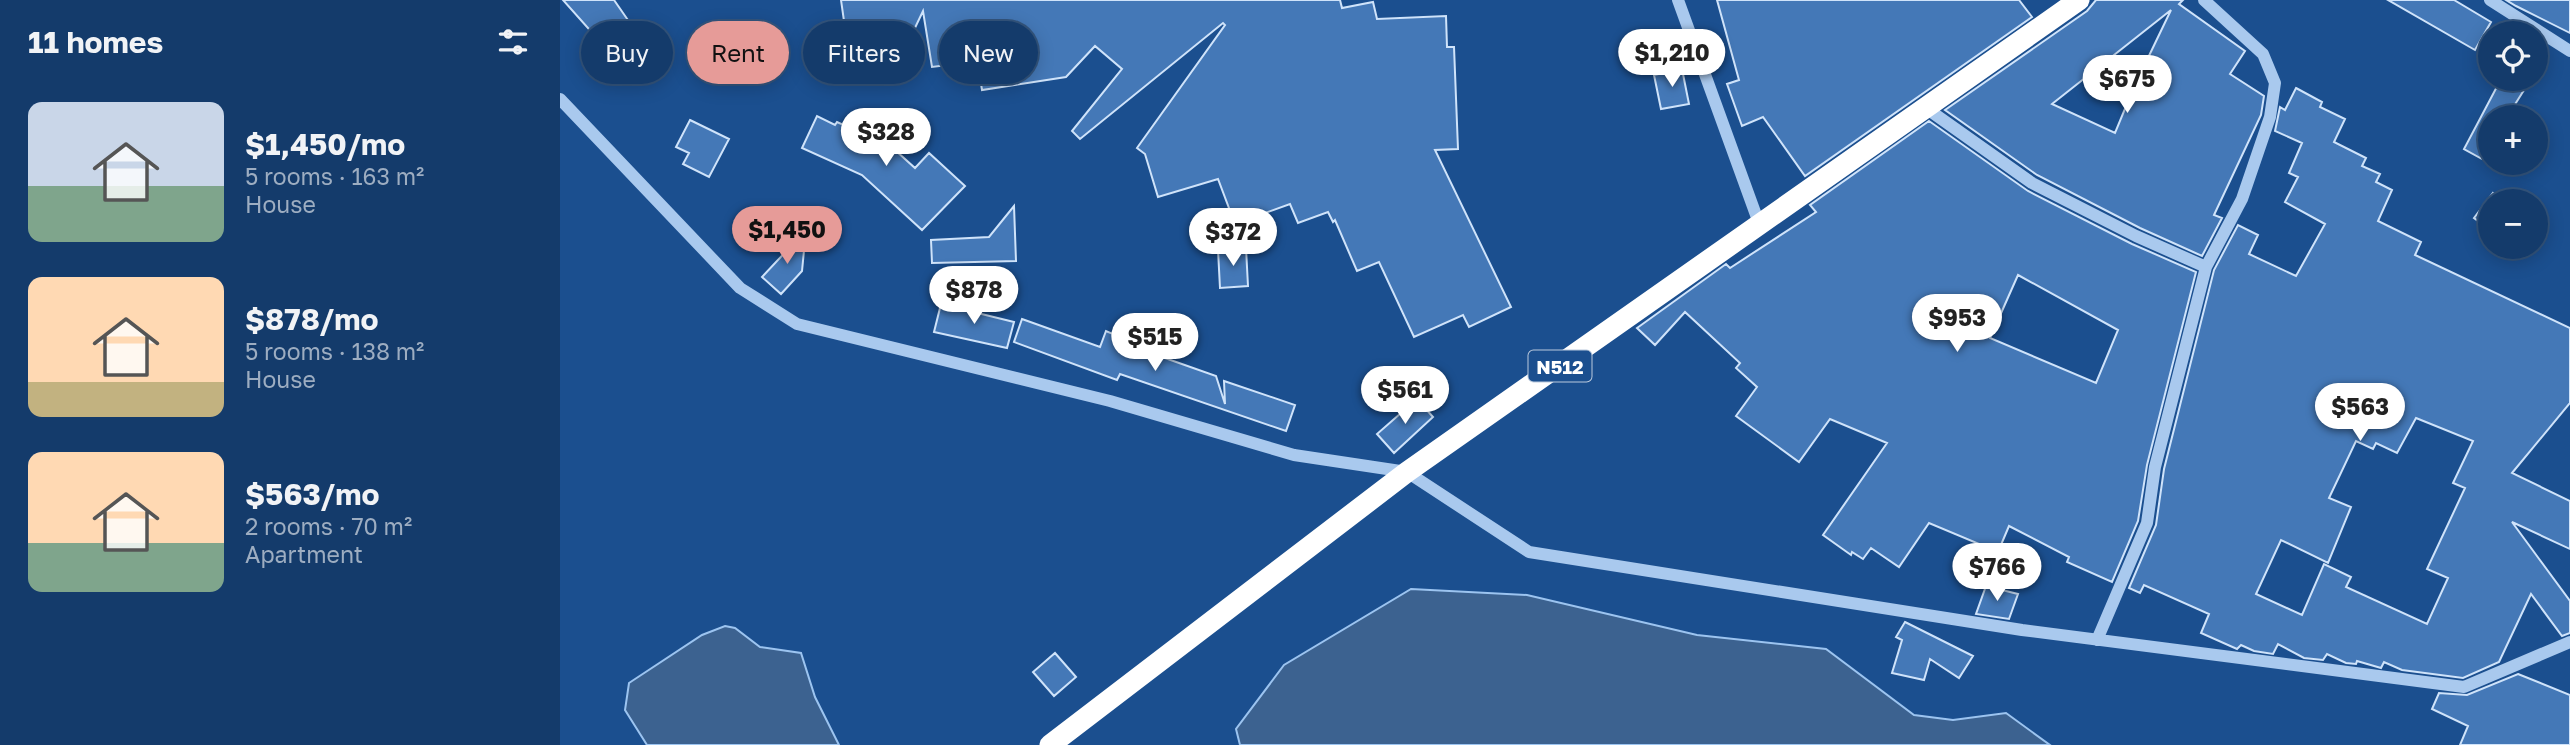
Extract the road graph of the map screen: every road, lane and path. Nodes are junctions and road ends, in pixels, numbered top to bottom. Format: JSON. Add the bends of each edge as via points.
{"nodes":[{"id":1,"x":1678,"y":0,"type":"edge"},
{"id":2,"x":2079,"y":0,"type":"edge"},
{"id":3,"x":2204,"y":0,"type":"edge"},
{"id":4,"x":2490,"y":0,"type":"edge"},
{"id":5,"x":2570,"y":51,"type":"edge"},
{"id":6,"x":560,"y":99,"type":"edge"},
{"id":7,"x":1926,"y":108,"type":"junction"},
{"id":8,"x":1760,"y":226,"type":"junction"},
{"id":9,"x":2206,"y":267,"type":"junction"},
{"id":10,"x":1407,"y":472,"type":"junction"},
{"id":11,"x":2097,"y":640,"type":"junction"},
{"id":12,"x":2570,"y":642,"type":"edge"},
{"id":13,"x":1050,"y":745,"type":"edge"}],
"edges":[{"from":1,"to":8,"type":"street"},
{"from":2,"to":7,"type":"highway","number":"N512"},
{"from":3,"to":9,"type":"street","via":[[2263,54],[2275,83],[2270,117],[2242,199]]},
{"from":4,"to":5,"type":"street"},
{"from":6,"to":10,"type":"street","via":[[740,288],[797,324],[1110,401],[1294,455]]},
{"from":7,"to":8,"type":"highway","number":"N512"},
{"from":7,"to":9,"type":"street","via":[[2032,183]]},
{"from":8,"to":10,"type":"highway","number":"N512"},
{"from":9,"to":11,"type":"street","via":[[2154,467],[2147,523]]},
{"from":10,"to":11,"type":"street","via":[[1530,552]]},
{"from":10,"to":13,"type":"highway","number":"N512"},
{"from":11,"to":12,"type":"street","via":[[2464,687]]}]}
